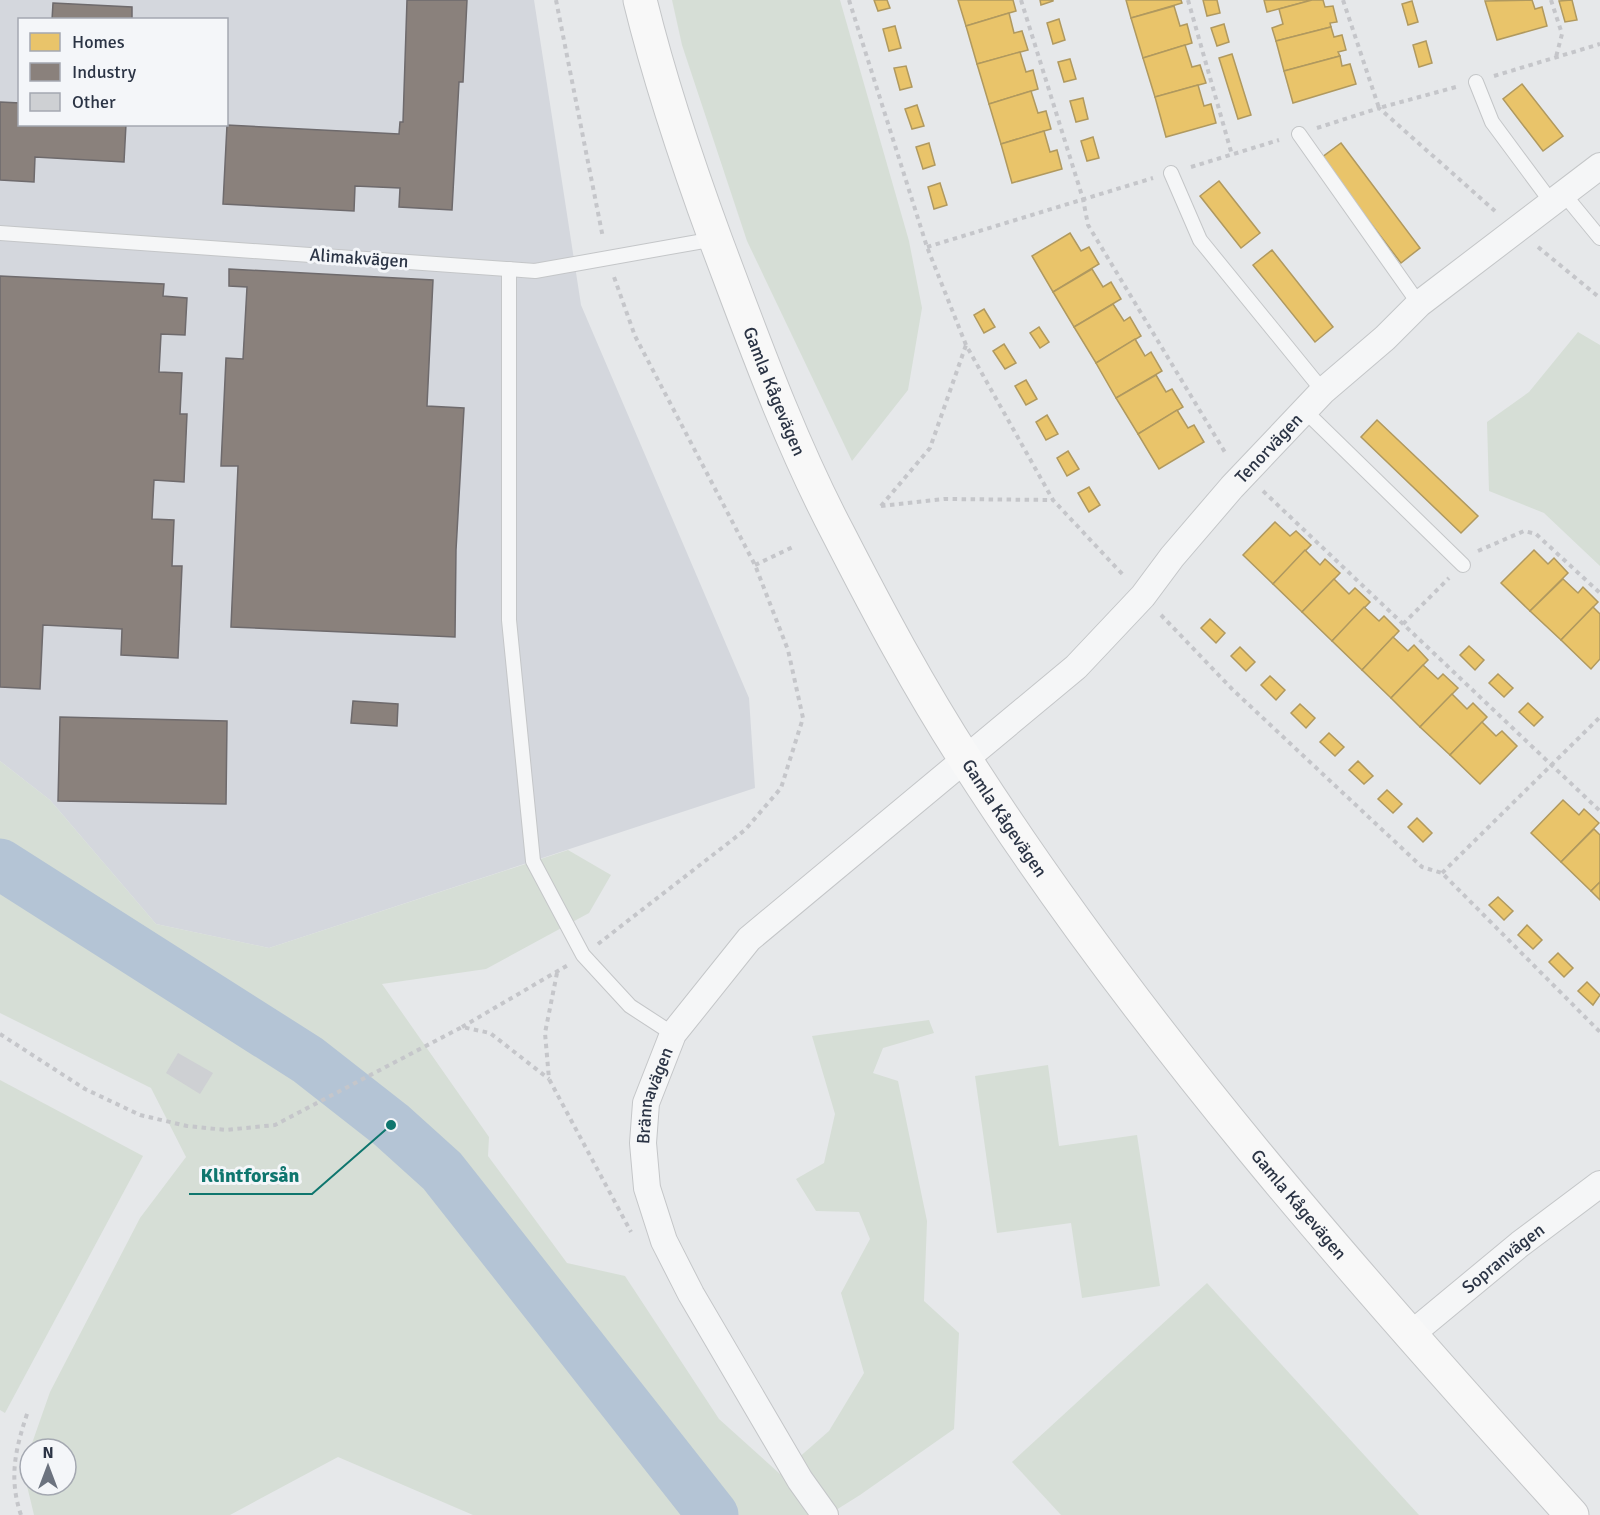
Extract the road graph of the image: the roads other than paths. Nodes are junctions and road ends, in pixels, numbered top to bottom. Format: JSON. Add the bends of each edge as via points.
{"nodes":[{"id":1,"x":640,"y":0,"type":"edge"},
{"id":2,"x":1476,"y":82,"type":"dead end"},
{"id":3,"x":1299,"y":134,"type":"road end"},
{"id":4,"x":1600,"y":166,"type":"edge"},
{"id":5,"x":1171,"y":173,"type":"road end"},
{"id":6,"x":1557,"y":198,"type":"junction"},
{"id":7,"x":0,"y":233,"type":"edge"},
{"id":8,"x":1600,"y":238,"type":"edge"},
{"id":9,"x":715,"y":239,"type":"junction"},
{"id":10,"x":509,"y":269,"type":"junction"},
{"id":11,"x":1419,"y":304,"type":"junction"},
{"id":12,"x":1323,"y":391,"type":"junction"},
{"id":13,"x":1304,"y":410,"type":"junction"},
{"id":14,"x":1463,"y":565,"type":"road end"},
{"id":15,"x":966,"y":760,"type":"junction"},
{"id":16,"x":673,"y":1034,"type":"junction"},
{"id":17,"x":1600,"y":1184,"type":"edge"},
{"id":18,"x":1409,"y":1336,"type":"junction"},
{"id":19,"x":825,"y":1515,"type":"edge"},
{"id":20,"x":1572,"y":1515,"type":"edge"}],
"edges":[{"from":1,"to":9,"type":"street","name":"Gamla Kågevägen","via":[[692,180]]},
{"from":2,"to":6,"type":"lane","via":[[1492,122]]},
{"from":3,"to":11,"type":"lane"},
{"from":4,"to":6,"type":"street","name":"Tenorvägen"},
{"from":5,"to":12,"type":"lane","via":[[1200,240]]},
{"from":6,"to":8,"type":"lane"},
{"from":6,"to":11,"type":"street","name":"Tenorvägen"},
{"from":7,"to":10,"type":"lane","name":"Alimakvägen"},
{"from":9,"to":10,"type":"lane","name":"Alimakvägen","via":[[535,271]]},
{"from":9,"to":15,"type":"street","name":"Gamla Kågevägen","via":[[746,323],[835,529],[896,643]]},
{"from":10,"to":16,"type":"lane","via":[[509,620],[533,861],[584,955],[630,1006]]},
{"from":11,"to":12,"type":"street","name":"Tenorvägen"},
{"from":12,"to":13,"type":"street","name":"Tenorvägen"},
{"from":13,"to":14,"type":"lane"},
{"from":13,"to":15,"type":"street","name":"Tenorvägen","via":[[1077,667]]},
{"from":15,"to":16,"type":"street","name":"Brännavägen","via":[[749,939]]},
{"from":15,"to":18,"type":"street","name":"Gamla Kågevägen","via":[[1084,932],[1202,1087]]},
{"from":16,"to":19,"type":"street","name":"Brännavägen","via":[[646,1103],[646,1188],[664,1241],[691,1294],[800,1480]]},
{"from":17,"to":18,"type":"street","name":"Sopranvägen"},
{"from":18,"to":20,"type":"street","name":"Gamla Kågevägen"}]}
